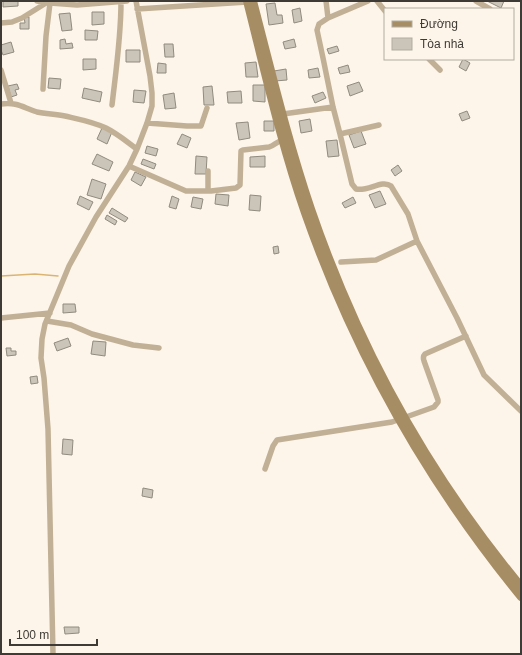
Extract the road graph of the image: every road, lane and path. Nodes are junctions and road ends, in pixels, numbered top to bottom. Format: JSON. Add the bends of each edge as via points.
{"nodes":[{"id":1,"x":37,"y":1,"type":"edge"},
{"id":2,"x":136,"y":1,"type":"edge"},
{"id":3,"x":249,"y":1,"type":"edge"},
{"id":4,"x":326,"y":1,"type":"edge"},
{"id":5,"x":368,"y":1,"type":"edge"},
{"id":6,"x":377,"y":1,"type":"edge"},
{"id":7,"x":476,"y":1,"type":"edge"},
{"id":8,"x":124,"y":2,"type":"edge"},
{"id":9,"x":48,"y":3,"type":"junction"},
{"id":10,"x":488,"y":8,"type":"edge"},
{"id":11,"x":137,"y":9,"type":"junction"},
{"id":12,"x":384,"y":10,"type":"edge"},
{"id":13,"x":328,"y":18,"type":"junction"},
{"id":14,"x":1,"y":24,"type":"edge"},
{"id":15,"x":430,"y":60,"type":"edge"},
{"id":16,"x":1,"y":70,"type":"edge"},
{"id":17,"x":440,"y":70,"type":"dead end"},
{"id":18,"x":43,"y":89,"type":"dead end"},
{"id":19,"x":11,"y":103,"type":"junction"},
{"id":20,"x":1,"y":104,"type":"edge"},
{"id":21,"x":112,"y":105,"type":"dead end"},
{"id":22,"x":333,"y":107,"type":"junction"},
{"id":23,"x":207,"y":108,"type":"dead end"},
{"id":24,"x":283,"y":114,"type":"junction"},
{"id":25,"x":147,"y":123,"type":"junction"},
{"id":26,"x":379,"y":125,"type":"dead end"},
{"id":27,"x":340,"y":134,"type":"junction"},
{"id":28,"x":283,"y":140,"type":"junction"},
{"id":29,"x":137,"y":149,"type":"junction"},
{"id":30,"x":128,"y":166,"type":"junction"},
{"id":31,"x":208,"y":171,"type":"dead end"},
{"id":32,"x":208,"y":191,"type":"junction"},
{"id":33,"x":417,"y":241,"type":"junction"},
{"id":34,"x":341,"y":262,"type":"dead end"},
{"id":35,"x":50,"y":313,"type":"junction"},
{"id":36,"x":1,"y":318,"type":"edge"},
{"id":37,"x":47,"y":321,"type":"junction"},
{"id":38,"x":466,"y":336,"type":"junction"},
{"id":39,"x":159,"y":348,"type":"dead end"},
{"id":40,"x":521,"y":411,"type":"edge"},
{"id":41,"x":402,"y":418,"type":"junction"},
{"id":42,"x":265,"y":469,"type":"dead end"},
{"id":43,"x":521,"y":586,"type":"edge"},
{"id":44,"x":521,"y":597,"type":"edge"},
{"id":45,"x":53,"y":654,"type":"edge"}],
"edges":[{"from":1,"to":9,"type":"street"},
{"from":2,"to":11,"type":"street"},
{"from":3,"to":11,"type":"street"},
{"from":3,"to":24,"type":"main road"},
{"from":3,"to":28,"type":"main road"},
{"from":4,"to":13,"type":"street"},
{"from":5,"to":13,"type":"street"},
{"from":6,"to":12,"type":"street"},
{"from":7,"to":10,"type":"street"},
{"from":8,"to":9,"type":"street","via":[[77,5]]},
{"from":8,"to":21,"type":"street"},
{"from":9,"to":14,"type":"street","via":[[19,20]]},
{"from":9,"to":18,"type":"street"},
{"from":11,"to":25,"type":"street","via":[[152,93],[152,106]]},
{"from":13,"to":22,"type":"street","via":[[319,24],[317,30]]},
{"from":15,"to":17,"type":"street"},
{"from":16,"to":19,"type":"street"},
{"from":19,"to":20,"type":"street"},
{"from":19,"to":29,"type":"street","via":[[47,114],[92,123],[117,134]]},
{"from":22,"to":24,"type":"street"},
{"from":22,"to":27,"type":"street"},
{"from":23,"to":25,"type":"street","via":[[201,126]]},
{"from":24,"to":41,"type":"main road","via":[[301,179],[333,269]]},
{"from":25,"to":29,"type":"street"},
{"from":26,"to":27,"type":"street"},
{"from":27,"to":33,"type":"street","via":[[354,187],[363,190],[383,184],[389,185],[408,214]]},
{"from":28,"to":32,"type":"street","via":[[273,146],[241,151],[240,185],[236,188]]},
{"from":28,"to":41,"type":"main road","via":[[303,205],[332,283],[367,359]]},
{"from":29,"to":30,"type":"street"},
{"from":30,"to":32,"type":"street","via":[[182,190]]},
{"from":30,"to":35,"type":"street","via":[[69,266]]},
{"from":31,"to":32,"type":"street"},
{"from":33,"to":34,"type":"street","via":[[376,260]]},
{"from":33,"to":38,"type":"street"},
{"from":35,"to":36,"type":"street"},
{"from":35,"to":37,"type":"street"},
{"from":37,"to":39,"type":"street","via":[[71,325],[92,334],[133,345]]},
{"from":37,"to":45,"type":"street","via":[[42,339],[41,358],[48,429]]},
{"from":38,"to":40,"type":"street","via":[[484,375]]},
{"from":38,"to":41,"type":"street","via":[[425,354],[423,358],[438,402],[431,409]]},
{"from":41,"to":42,"type":"street","via":[[392,422],[282,438],[275,441]]},
{"from":41,"to":43,"type":"main road","via":[[457,501]]},
{"from":41,"to":44,"type":"main road","via":[[430,472],[455,510]]}]}
